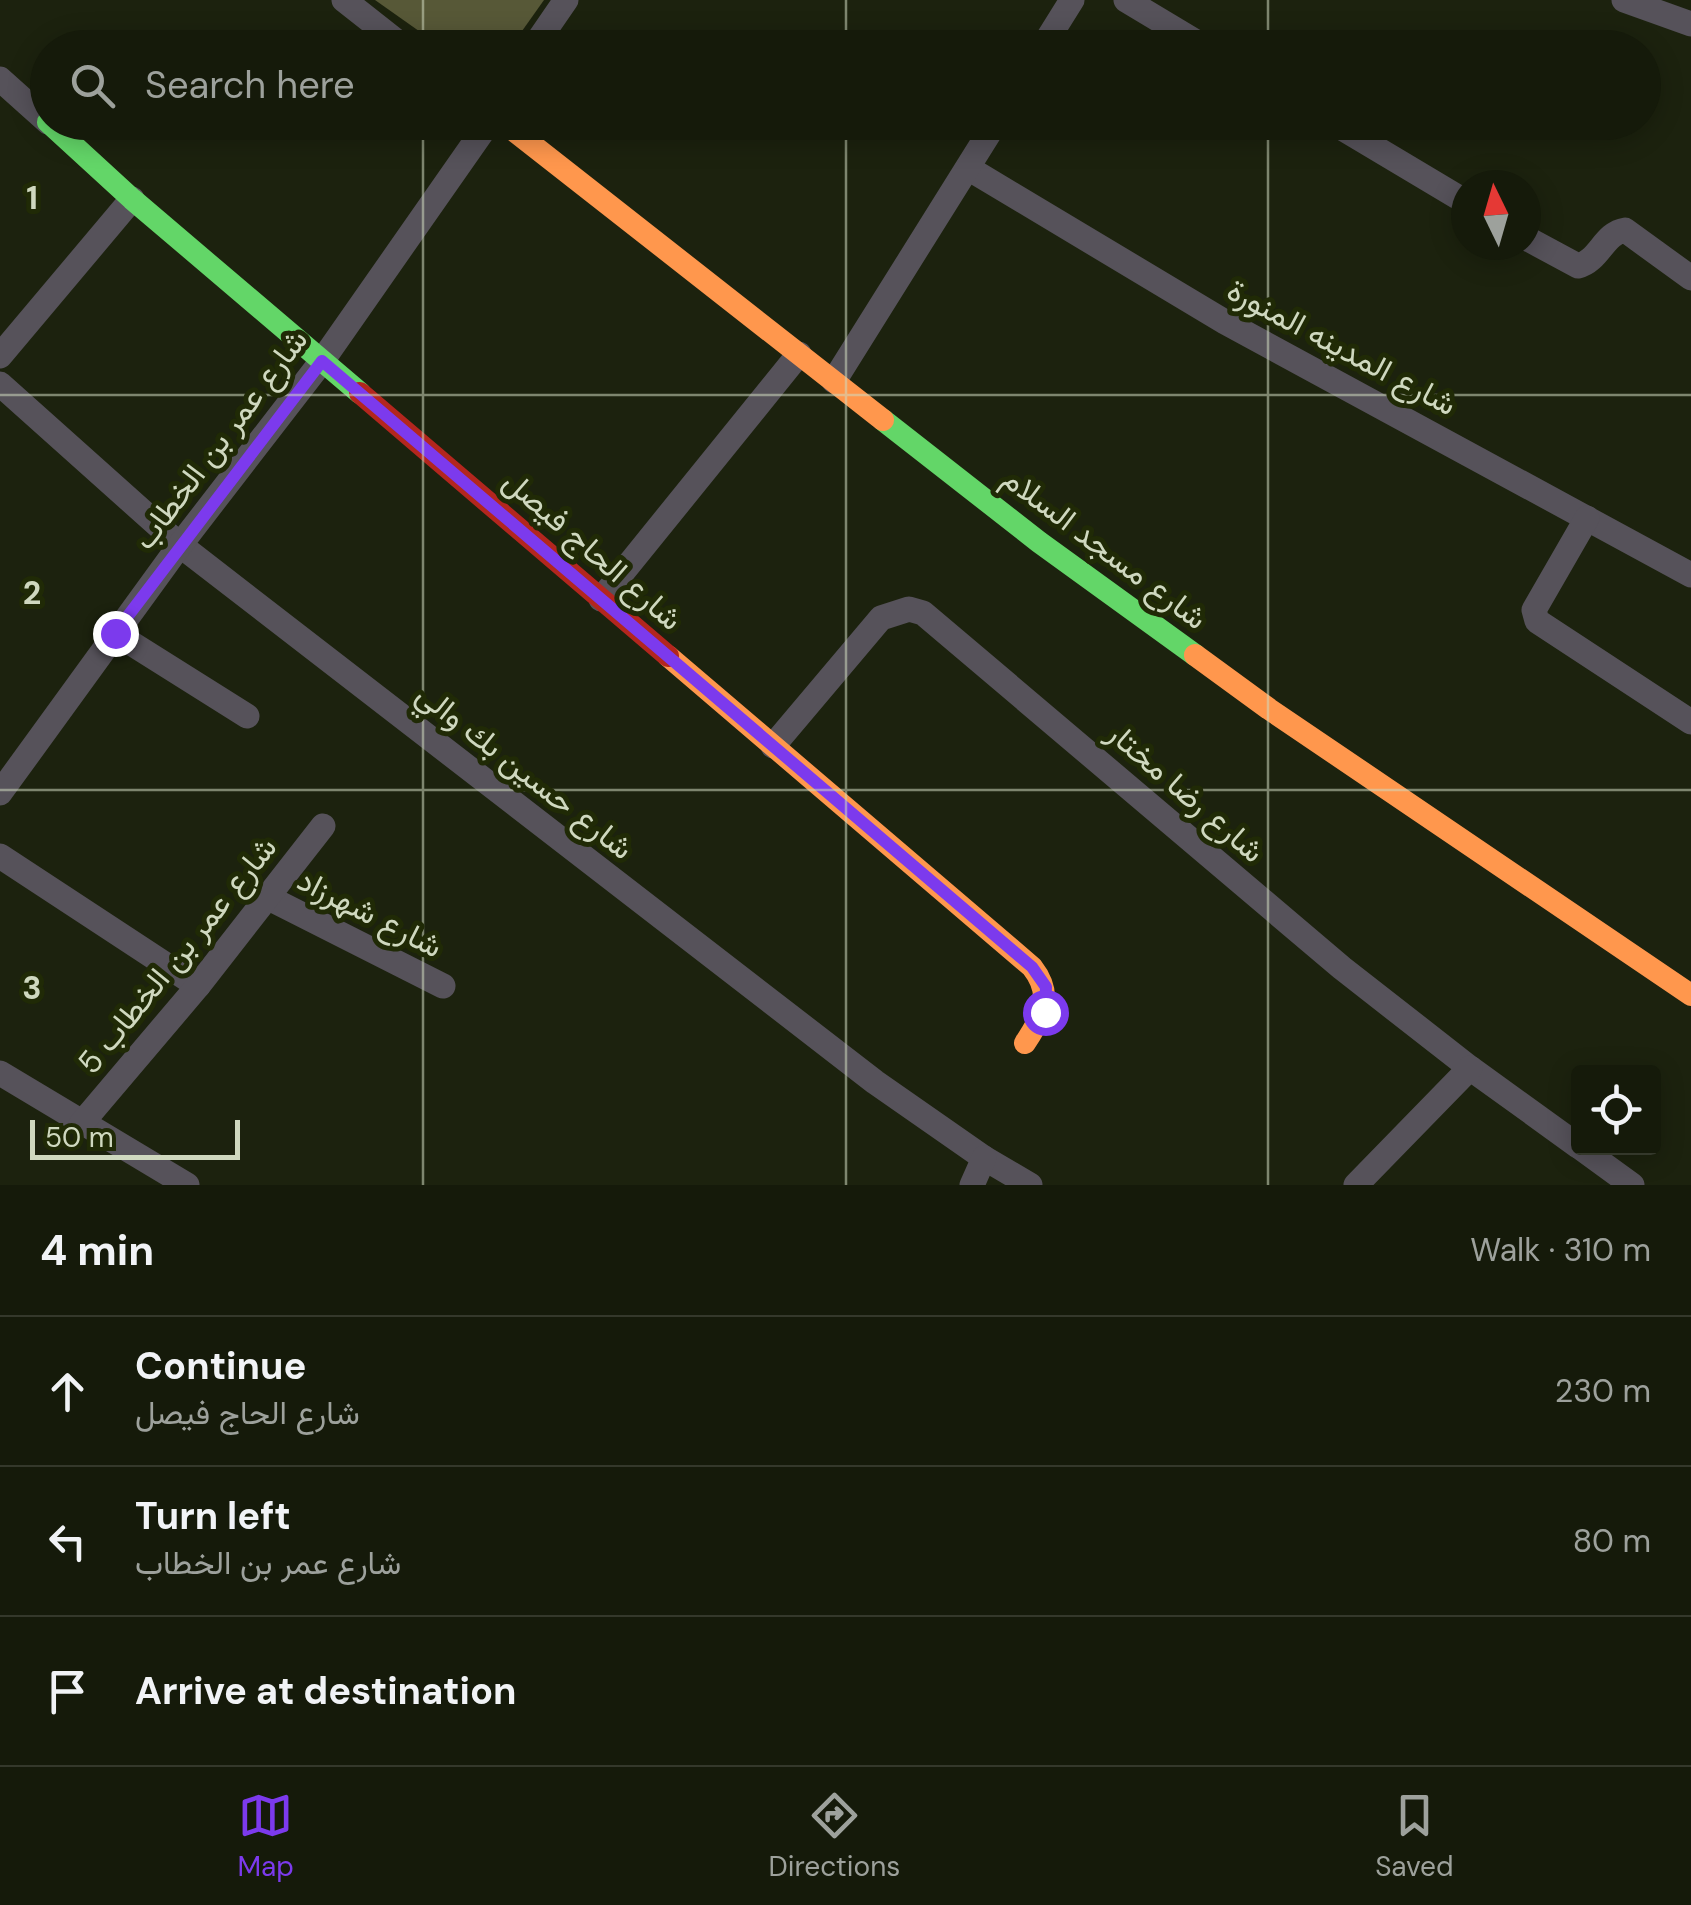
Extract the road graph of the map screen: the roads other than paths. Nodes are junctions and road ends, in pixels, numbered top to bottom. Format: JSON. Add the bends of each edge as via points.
{"nodes":[{"id":1,"x":344,"y":0,"type":"edge"},
{"id":2,"x":566,"y":0,"type":"edge"},
{"id":3,"x":1072,"y":0,"type":"edge"},
{"id":4,"x":1126,"y":0,"type":"edge"},
{"id":5,"x":1624,"y":0,"type":"edge"},
{"id":6,"x":1691,"y":24,"type":"edge"},
{"id":7,"x":383,"y":30,"type":"edge"},
{"id":8,"x":546,"y":30,"type":"edge"},
{"id":9,"x":1053,"y":30,"type":"edge"},
{"id":10,"x":1176,"y":30,"type":"edge"},
{"id":11,"x":0,"y":79,"type":"edge"},
{"id":12,"x":30,"y":106,"type":"edge"},
{"id":13,"x":68,"y":140,"type":"edge"},
{"id":14,"x":476,"y":140,"type":"edge"},
{"id":15,"x":525,"y":140,"type":"edge"},
{"id":16,"x":985,"y":140,"type":"edge"},
{"id":17,"x":1362,"y":140,"type":"edge"},
{"id":18,"x":968,"y":168,"type":"junction"},
{"id":19,"x":1451,"y":193,"type":"edge"},
{"id":20,"x":132,"y":199,"type":"junction"},
{"id":21,"x":1541,"y":246,"type":"edge"},
{"id":22,"x":1691,"y":278,"type":"edge"},
{"id":23,"x":799,"y":354,"type":"junction"},
{"id":24,"x":0,"y":356,"type":"edge"},
{"id":25,"x":322,"y":361,"type":"junction"},
{"id":26,"x":834,"y":381,"type":"junction"},
{"id":27,"x":0,"y":384,"type":"edge"},
{"id":28,"x":1587,"y":518,"type":"junction"},
{"id":29,"x":180,"y":545,"type":"junction"},
{"id":30,"x":1691,"y":575,"type":"edge"},
{"id":31,"x":601,"y":600,"type":"junction"},
{"id":32,"x":115,"y":633,"type":"junction"},
{"id":33,"x":1687,"y":711,"type":"edge"},
{"id":34,"x":247,"y":716,"type":"dead end"},
{"id":35,"x":773,"y":746,"type":"junction"},
{"id":36,"x":0,"y":793,"type":"edge"},
{"id":37,"x":323,"y":826,"type":"dead end"},
{"id":38,"x":0,"y":856,"type":"edge"},
{"id":39,"x":268,"y":898,"type":"junction"},
{"id":40,"x":198,"y":986,"type":"junction"},
{"id":41,"x":443,"y":986,"type":"dead end"},
{"id":42,"x":1691,"y":994,"type":"edge"},
{"id":43,"x":1026,"y":1043,"type":"dead end"},
{"id":44,"x":1470,"y":1068,"type":"junction"},
{"id":45,"x":0,"y":1073,"type":"edge"},
{"id":46,"x":81,"y":1124,"type":"junction"},
{"id":47,"x":1571,"y":1141,"type":"edge"},
{"id":48,"x":1589,"y":1155,"type":"edge"},
{"id":49,"x":984,"y":1158,"type":"junction"},
{"id":50,"x":1617,"y":1180,"type":"edge"},
{"id":51,"x":187,"y":1185,"type":"edge"},
{"id":52,"x":972,"y":1185,"type":"edge"},
{"id":53,"x":1030,"y":1185,"type":"edge"},
{"id":54,"x":1356,"y":1185,"type":"edge"}],
"edges":[{"from":1,"to":7,"type":"street"},
{"from":2,"to":8,"type":"street"},
{"from":3,"to":9,"type":"street"},
{"from":4,"to":10,"type":"street"},
{"from":5,"to":6,"type":"street"},
{"from":11,"to":12,"type":"street","name":"شارع الحاج فيصل"},
{"from":13,"to":20,"type":"street","name":"شارع الحاج فيصل"},
{"from":14,"to":25,"type":"street","name":"شارع عمر بن الخطاب"},
{"from":15,"to":23,"type":"street","name":"شارع مسجد السلام"},
{"from":16,"to":18,"type":"street"},
{"from":17,"to":19,"type":"street"},
{"from":18,"to":26,"type":"street"},
{"from":18,"to":28,"type":"street","name":"شارع المدينه المنورة","via":[[1224,322]]},
{"from":20,"to":24,"type":"street"},
{"from":20,"to":25,"type":"street","name":"شارع الحاج فيصل"},
{"from":21,"to":22,"type":"street","via":[[1578,266],[1624,230]]},
{"from":23,"to":26,"type":"street","name":"شارع مسجد السلام"},
{"from":23,"to":31,"type":"street"},
{"from":25,"to":29,"type":"street","name":"شارع عمر بن الخطاب"},
{"from":25,"to":31,"type":"street","name":"شارع الحاج فيصل"},
{"from":26,"to":42,"type":"street","name":"شارع مسجد السلام","via":[[1268,709]]},
{"from":27,"to":29,"type":"street","name":"شارع حسين بك والي"},
{"from":28,"to":30,"type":"street","name":"شارع المدينه المنورة"},
{"from":28,"to":33,"type":"street","via":[[1534,610],[1536,621]]},
{"from":29,"to":32,"type":"street","name":"شارع عمر بن الخطاب"},
{"from":29,"to":49,"type":"street","name":"شارع حسين بك والي","via":[[859,1070]]},
{"from":31,"to":35,"type":"street","name":"شارع الحاج فيصل"},
{"from":32,"to":34,"type":"street"},
{"from":32,"to":36,"type":"street","name":"شارع عمر بن الخطاب"},
{"from":35,"to":43,"type":"street","name":"شارع الحاج فيصل","via":[[1040,976],[1045,1012]]},
{"from":35,"to":44,"type":"street","name":"شارع رضا مختار","via":[[881,618],[923,612],[1342,968]]},
{"from":37,"to":39,"type":"street","name":"شارع عمر بن الخطاب 5"},
{"from":38,"to":40,"type":"street"},
{"from":39,"to":40,"type":"street","name":"شارع عمر بن الخطاب 5"},
{"from":39,"to":41,"type":"street","name":"شارع شهرزاد"},
{"from":40,"to":46,"type":"street","name":"شارع عمر بن الخطاب 5"},
{"from":44,"to":47,"type":"street","name":"شارع رضا مختار"},
{"from":44,"to":54,"type":"street"},
{"from":45,"to":46,"type":"street"},
{"from":46,"to":51,"type":"street"},
{"from":48,"to":50,"type":"street","name":"شارع رضا مختار"},
{"from":49,"to":52,"type":"street"},
{"from":49,"to":53,"type":"street","name":"شارع حسين بك والي"}]}
